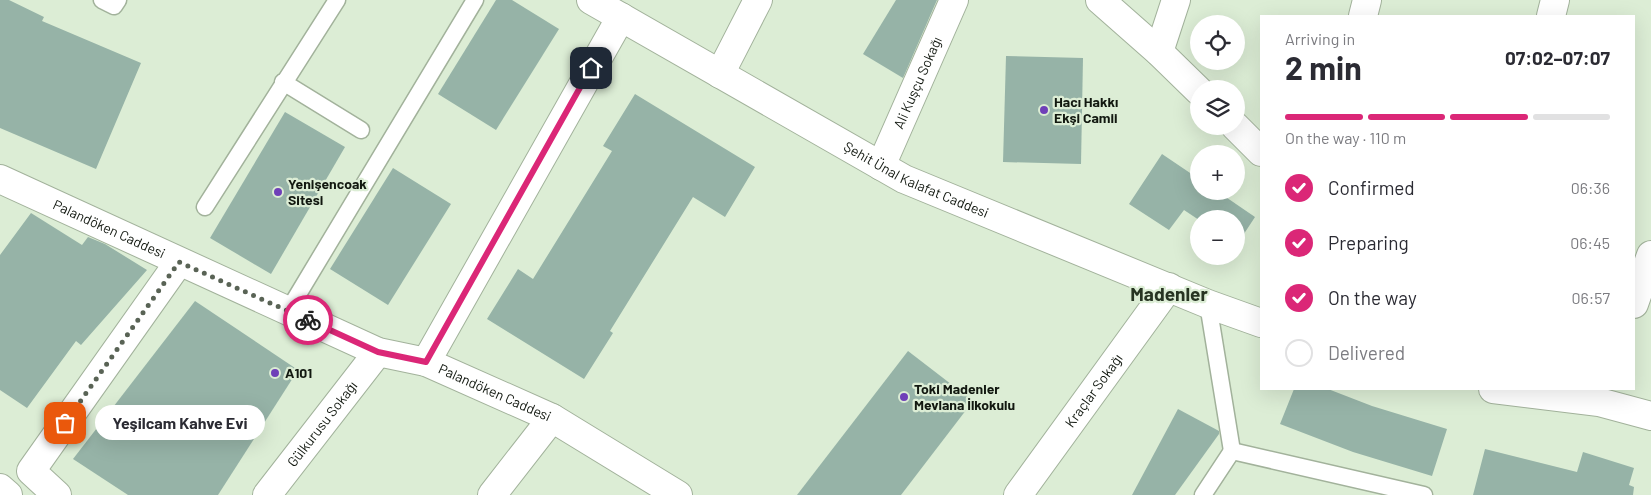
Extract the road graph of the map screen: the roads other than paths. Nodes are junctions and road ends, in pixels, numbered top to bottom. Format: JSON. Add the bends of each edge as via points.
{"nodes":[{"id":1,"x":102,"y":0,"type":"edge"},
{"id":2,"x":118,"y":0,"type":"edge"},
{"id":3,"x":338,"y":0,"type":"edge"},
{"id":4,"x":475,"y":0,"type":"edge"},
{"id":5,"x":758,"y":0,"type":"edge"},
{"id":6,"x":954,"y":0,"type":"edge"},
{"id":7,"x":1100,"y":0,"type":"edge"},
{"id":8,"x":1176,"y":0,"type":"edge"},
{"id":9,"x":1367,"y":0,"type":"edge"},
{"id":10,"x":1556,"y":0,"type":"edge"},
{"id":11,"x":603,"y":5,"type":"edge"},
{"id":12,"x":1363,"y":15,"type":"edge"},
{"id":13,"x":1551,"y":15,"type":"edge"},
{"id":14,"x":1159,"y":52,"type":"junction"},
{"id":15,"x":720,"y":74,"type":"junction"},
{"id":16,"x":283,"y":82,"type":"junction"},
{"id":17,"x":1190,"y":82,"type":"edge"},
{"id":18,"x":361,"y":130,"type":"dead end"},
{"id":19,"x":1244,"y":135,"type":"edge"},
{"id":20,"x":1260,"y":151,"type":"edge"},
{"id":21,"x":881,"y":166,"type":"junction"},
{"id":22,"x":2,"y":183,"type":"edge"},
{"id":23,"x":205,"y":207,"type":"dead end"},
{"id":24,"x":1651,"y":255,"type":"edge"},
{"id":25,"x":179,"y":262,"type":"junction"},
{"id":26,"x":1169,"y":287,"type":"junction"},
{"id":27,"x":1635,"y":301,"type":"edge"},
{"id":28,"x":1208,"y":304,"type":"junction"},
{"id":29,"x":288,"y":311,"type":"junction"},
{"id":30,"x":1260,"y":323,"type":"edge"},
{"id":31,"x":378,"y":352,"type":"junction"},
{"id":32,"x":426,"y":362,"type":"junction"},
{"id":33,"x":1512,"y":390,"type":"edge"},
{"id":34,"x":1601,"y":395,"type":"edge"},
{"id":35,"x":1651,"y":416,"type":"edge"},
{"id":36,"x":552,"y":418,"type":"junction"},
{"id":37,"x":1232,"y":451,"type":"junction"},
{"id":38,"x":0,"y":488,"type":"edge"},
{"id":39,"x":8,"y":495,"type":"edge"},
{"id":40,"x":58,"y":495,"type":"edge"},
{"id":41,"x":266,"y":495,"type":"edge"},
{"id":42,"x":492,"y":495,"type":"edge"},
{"id":43,"x":678,"y":495,"type":"edge"},
{"id":44,"x":1018,"y":495,"type":"edge"},
{"id":45,"x":1202,"y":495,"type":"edge"},
{"id":46,"x":1424,"y":495,"type":"edge"}],
"edges":[{"from":1,"to":2,"type":"lane","via":[[114,6]]},
{"from":3,"to":16,"type":"lane"},
{"from":4,"to":29,"type":"lane"},
{"from":5,"to":15,"type":"street"},
{"from":6,"to":21,"type":"street","name":"Ali Kuşçu Sokağı"},
{"from":7,"to":14,"type":"street"},
{"from":8,"to":14,"type":"street"},
{"from":9,"to":12,"type":"street"},
{"from":10,"to":13,"type":"street"},
{"from":11,"to":15,"type":"street","name":"Şehit Ünal Kalafat Caddesi"},
{"from":11,"to":32,"type":"street"},
{"from":14,"to":17,"type":"street"},
{"from":15,"to":21,"type":"street","name":"Şehit Ünal Kalafat Caddesi"},
{"from":16,"to":18,"type":"lane"},
{"from":16,"to":23,"type":"lane"},
{"from":19,"to":20,"type":"street"},
{"from":21,"to":26,"type":"street","name":"Şehit Ünal Kalafat Caddesi","via":[[904,179]]},
{"from":22,"to":25,"type":"street","name":"Palandöken Caddesi"},
{"from":24,"to":27,"type":"street"},
{"from":25,"to":29,"type":"street","name":"Palandöken Caddesi"},
{"from":25,"to":40,"type":"street","via":[[31,471]]},
{"from":26,"to":28,"type":"street","name":"Şehit Ünal Kalafat Caddesi"},
{"from":26,"to":44,"type":"street","name":"Kraçlar Sokağı"},
{"from":28,"to":30,"type":"street","name":"Şehit Ünal Kalafat Caddesi"},
{"from":28,"to":37,"type":"lane"},
{"from":29,"to":31,"type":"street","name":"Palandöken Caddesi"},
{"from":31,"to":32,"type":"street","name":"Palandöken Caddesi"},
{"from":31,"to":41,"type":"street","name":"Gülkurusu Sokağı"},
{"from":32,"to":36,"type":"street","name":"Palandöken Caddesi"},
{"from":33,"to":34,"type":"street"},
{"from":34,"to":35,"type":"street"},
{"from":36,"to":42,"type":"street"},
{"from":36,"to":43,"type":"street","name":"Palandöken Caddesi"},
{"from":37,"to":45,"type":"lane"},
{"from":37,"to":46,"type":"lane"},
{"from":38,"to":39,"type":"street"}]}
